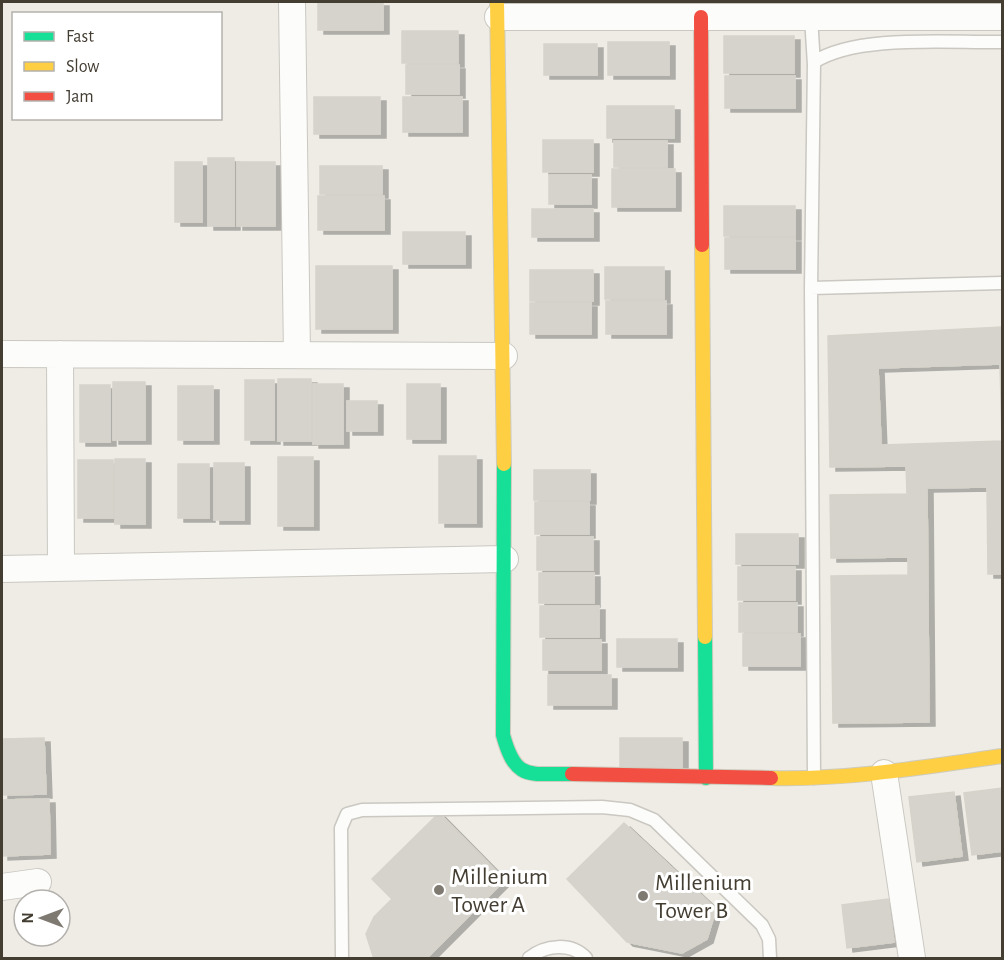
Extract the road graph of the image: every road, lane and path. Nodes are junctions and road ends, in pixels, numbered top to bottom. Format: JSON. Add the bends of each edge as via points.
{"nodes":[{"id":1,"x":292,"y":2,"type":"edge"},
{"id":2,"x":498,"y":9,"type":"edge"},
{"id":3,"x":701,"y":17,"type":"junction"},
{"id":4,"x":811,"y":17,"type":"junction"},
{"id":5,"x":1002,"y":17,"type":"edge"},
{"id":6,"x":1002,"y":42,"type":"edge"},
{"id":7,"x":814,"y":65,"type":"junction"},
{"id":8,"x":1002,"y":284,"type":"edge"},
{"id":9,"x":811,"y":288,"type":"junction"},
{"id":10,"x":2,"y":354,"type":"edge"},
{"id":11,"x":60,"y":354,"type":"junction"},
{"id":12,"x":297,"y":355,"type":"junction"},
{"id":13,"x":504,"y":356,"type":"junction"},
{"id":14,"x":505,"y":559,"type":"junction"},
{"id":15,"x":61,"y":568,"type":"junction"},
{"id":16,"x":2,"y":569,"type":"edge"},
{"id":17,"x":1002,"y":756,"type":"edge"},
{"id":18,"x":884,"y":773,"type":"junction"},
{"id":19,"x":706,"y":778,"type":"junction"},
{"id":20,"x":814,"y":779,"type":"junction"},
{"id":21,"x":38,"y":882,"type":"dead end"},
{"id":22,"x":2,"y":887,"type":"edge"},
{"id":23,"x":342,"y":958,"type":"edge"},
{"id":24,"x":529,"y":958,"type":"edge"},
{"id":25,"x":586,"y":958,"type":"edge"},
{"id":26,"x":770,"y":958,"type":"edge"},
{"id":27,"x":912,"y":958,"type":"edge"}],
"edges":[{"from":1,"to":12,"type":"street"},
{"from":2,"to":3,"type":"street"},
{"from":2,"to":13,"type":"street"},
{"from":3,"to":4,"type":"street"},
{"from":3,"to":19,"type":"street"},
{"from":4,"to":5,"type":"street"},
{"from":4,"to":7,"type":"lane"},
{"from":6,"to":7,"type":"lane","via":[[862,44],[823,56]]},
{"from":7,"to":9,"type":"lane"},
{"from":8,"to":9,"type":"lane"},
{"from":9,"to":20,"type":"lane"},
{"from":10,"to":11,"type":"street"},
{"from":11,"to":12,"type":"street"},
{"from":11,"to":15,"type":"street"},
{"from":12,"to":13,"type":"street"},
{"from":13,"to":14,"type":"street"},
{"from":14,"to":15,"type":"street"},
{"from":14,"to":19,"type":"street","via":[[503,735],[510,761],[526,773]]},
{"from":15,"to":16,"type":"street"},
{"from":17,"to":18,"type":"street"},
{"from":18,"to":20,"type":"street"},
{"from":18,"to":27,"type":"street"},
{"from":19,"to":20,"type":"street"},
{"from":21,"to":22,"type":"street"},
{"from":23,"to":26,"type":"lane","via":[[341,828],[347,814],[362,810],[602,807],[630,810],[654,820],[762,925],[769,939]]},
{"from":24,"to":25,"type":"lane","via":[[543,949],[558,947],[574,948]]}]}
